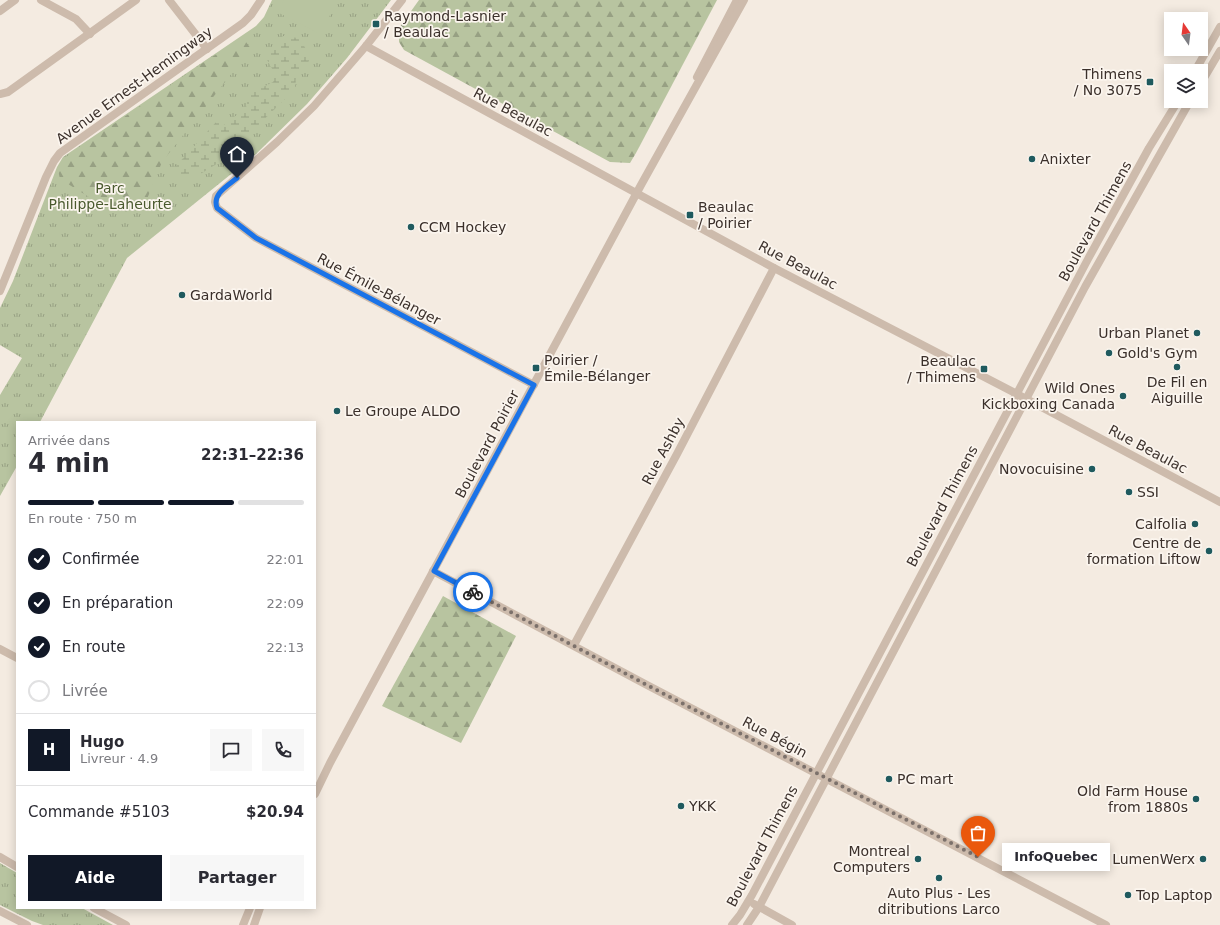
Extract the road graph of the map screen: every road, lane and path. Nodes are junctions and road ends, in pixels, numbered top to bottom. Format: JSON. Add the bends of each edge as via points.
{"nodes":[{"id":1,"x":15,"y":0,"type":"edge"},
{"id":2,"x":41,"y":0,"type":"edge"},
{"id":3,"x":136,"y":0,"type":"edge"},
{"id":4,"x":169,"y":0,"type":"edge"},
{"id":5,"x":261,"y":0,"type":"edge"},
{"id":6,"x":402,"y":0,"type":"edge"},
{"id":7,"x":737,"y":0,"type":"edge"},
{"id":8,"x":744,"y":0,"type":"edge"},
{"id":9,"x":0,"y":11,"type":"edge"},
{"id":10,"x":1220,"y":27,"type":"edge"},
{"id":11,"x":90,"y":34,"type":"junction"},
{"id":12,"x":366,"y":46,"type":"junction"},
{"id":13,"x":206,"y":49,"type":"junction"},
{"id":14,"x":1220,"y":51,"type":"edge"},
{"id":15,"x":1199,"y":64,"type":"edge"},
{"id":16,"x":1208,"y":71,"type":"edge"},
{"id":17,"x":0,"y":94,"type":"edge"},
{"id":18,"x":683,"y":107,"type":"junction"},
{"id":19,"x":1174,"y":108,"type":"edge"},
{"id":20,"x":1186,"y":108,"type":"edge"},
{"id":21,"x":637,"y":193,"type":"junction"},
{"id":22,"x":774,"y":268,"type":"junction"},
{"id":23,"x":0,"y":291,"type":"edge"},
{"id":24,"x":534,"y":385,"type":"junction"},
{"id":25,"x":1017,"y":394,"type":"junction"},
{"id":26,"x":1026,"y":399,"type":"junction"},
{"id":27,"x":1220,"y":502,"type":"edge"},
{"id":28,"x":434,"y":571,"type":"junction"},
{"id":29,"x":890,"y":633,"type":"junction"},
{"id":30,"x":900,"y":638,"type":"junction"},
{"id":31,"x":574,"y":645,"type":"junction"},
{"id":32,"x":0,"y":649,"type":"edge"},
{"id":33,"x":16,"y":657,"type":"edge"},
{"id":34,"x":853,"y":702,"type":"junction"},
{"id":35,"x":863,"y":707,"type":"junction"},
{"id":36,"x":816,"y":773,"type":"junction"},
{"id":37,"x":826,"y":778,"type":"junction"},
{"id":38,"x":316,"y":792,"type":"edge"},
{"id":39,"x":0,"y":857,"type":"edge"},
{"id":40,"x":16,"y":866,"type":"edge"},
{"id":41,"x":748,"y":901,"type":"junction"},
{"id":42,"x":759,"y":907,"type":"junction"},
{"id":43,"x":96,"y":909,"type":"edge"},
{"id":44,"x":250,"y":909,"type":"edge"},
{"id":45,"x":260,"y":909,"type":"edge"},
{"id":46,"x":0,"y":911,"type":"edge"},
{"id":47,"x":27,"y":925,"type":"edge"},
{"id":48,"x":126,"y":925,"type":"edge"},
{"id":49,"x":243,"y":925,"type":"edge"},
{"id":50,"x":254,"y":925,"type":"edge"},
{"id":51,"x":732,"y":925,"type":"edge"},
{"id":52,"x":746,"y":925,"type":"edge"},
{"id":53,"x":792,"y":925,"type":"edge"},
{"id":54,"x":1106,"y":925,"type":"edge"}],
"edges":[{"from":1,"to":9,"type":"street"},
{"from":2,"to":11,"type":"street","via":[[76,19]]},
{"from":3,"to":11,"type":"street"},
{"from":4,"to":13,"type":"street"},
{"from":5,"to":13,"type":"street","name":"Avenue Ernest-Hemingway","via":[[243,23]]},
{"from":6,"to":12,"type":"street"},
{"from":7,"to":18,"type":"street","name":"Boulevard Poirier"},
{"from":8,"to":18,"type":"street","name":"Boulevard Poirier"},
{"from":10,"to":15,"type":"street"},
{"from":11,"to":17,"type":"street","via":[[8,92]]},
{"from":12,"to":21,"type":"street","name":"Rue Beaulac"},
{"from":12,"to":24,"type":"street","name":"Rue Émile-Bélanger","via":[[314,106],[216,196],[217,208],[256,238]]},
{"from":13,"to":23,"type":"street","name":"Avenue Ernest-Hemingway","via":[[60,153],[46,177]]},
{"from":14,"to":16,"type":"street"},
{"from":18,"to":21,"type":"street","name":"Boulevard Poirier"},
{"from":19,"to":25,"type":"street","name":"Boulevard Thimens","via":[[1149,148]]},
{"from":20,"to":26,"type":"street","name":"Boulevard Thimens","via":[[1106,249]]},
{"from":21,"to":22,"type":"street","name":"Rue Beaulac"},
{"from":21,"to":24,"type":"street","name":"Boulevard Poirier"},
{"from":22,"to":25,"type":"street","name":"Rue Beaulac"},
{"from":22,"to":31,"type":"street","name":"Rue Ashby"},
{"from":24,"to":28,"type":"street","name":"Boulevard Poirier"},
{"from":25,"to":26,"type":"street","name":"Rue Beaulac"},
{"from":25,"to":29,"type":"street","name":"Boulevard Thimens"},
{"from":26,"to":27,"type":"street","name":"Rue Beaulac"},
{"from":26,"to":30,"type":"street","name":"Boulevard Thimens"},
{"from":28,"to":31,"type":"street","name":"Rue Bégin"},
{"from":28,"to":38,"type":"street","name":"Boulevard Poirier"},
{"from":29,"to":30,"type":"street"},
{"from":29,"to":34,"type":"street","name":"Boulevard Thimens"},
{"from":30,"to":35,"type":"street","name":"Boulevard Thimens"},
{"from":31,"to":36,"type":"street","name":"Rue Bégin"},
{"from":32,"to":33,"type":"street"},
{"from":34,"to":35,"type":"street"},
{"from":34,"to":36,"type":"street","name":"Boulevard Thimens"},
{"from":35,"to":37,"type":"street","name":"Boulevard Thimens"},
{"from":36,"to":37,"type":"street","name":"Rue Bégin"},
{"from":36,"to":41,"type":"street","name":"Boulevard Thimens"},
{"from":37,"to":42,"type":"street","name":"Boulevard Thimens"},
{"from":37,"to":54,"type":"street","name":"Rue Bégin"},
{"from":39,"to":40,"type":"street"},
{"from":41,"to":42,"type":"street"},
{"from":41,"to":51,"type":"street","name":"Boulevard Thimens"},
{"from":42,"to":52,"type":"street","name":"Boulevard Thimens"},
{"from":42,"to":53,"type":"street"},
{"from":43,"to":48,"type":"street"},
{"from":44,"to":49,"type":"street"},
{"from":45,"to":50,"type":"street"},
{"from":46,"to":47,"type":"street"}]}
